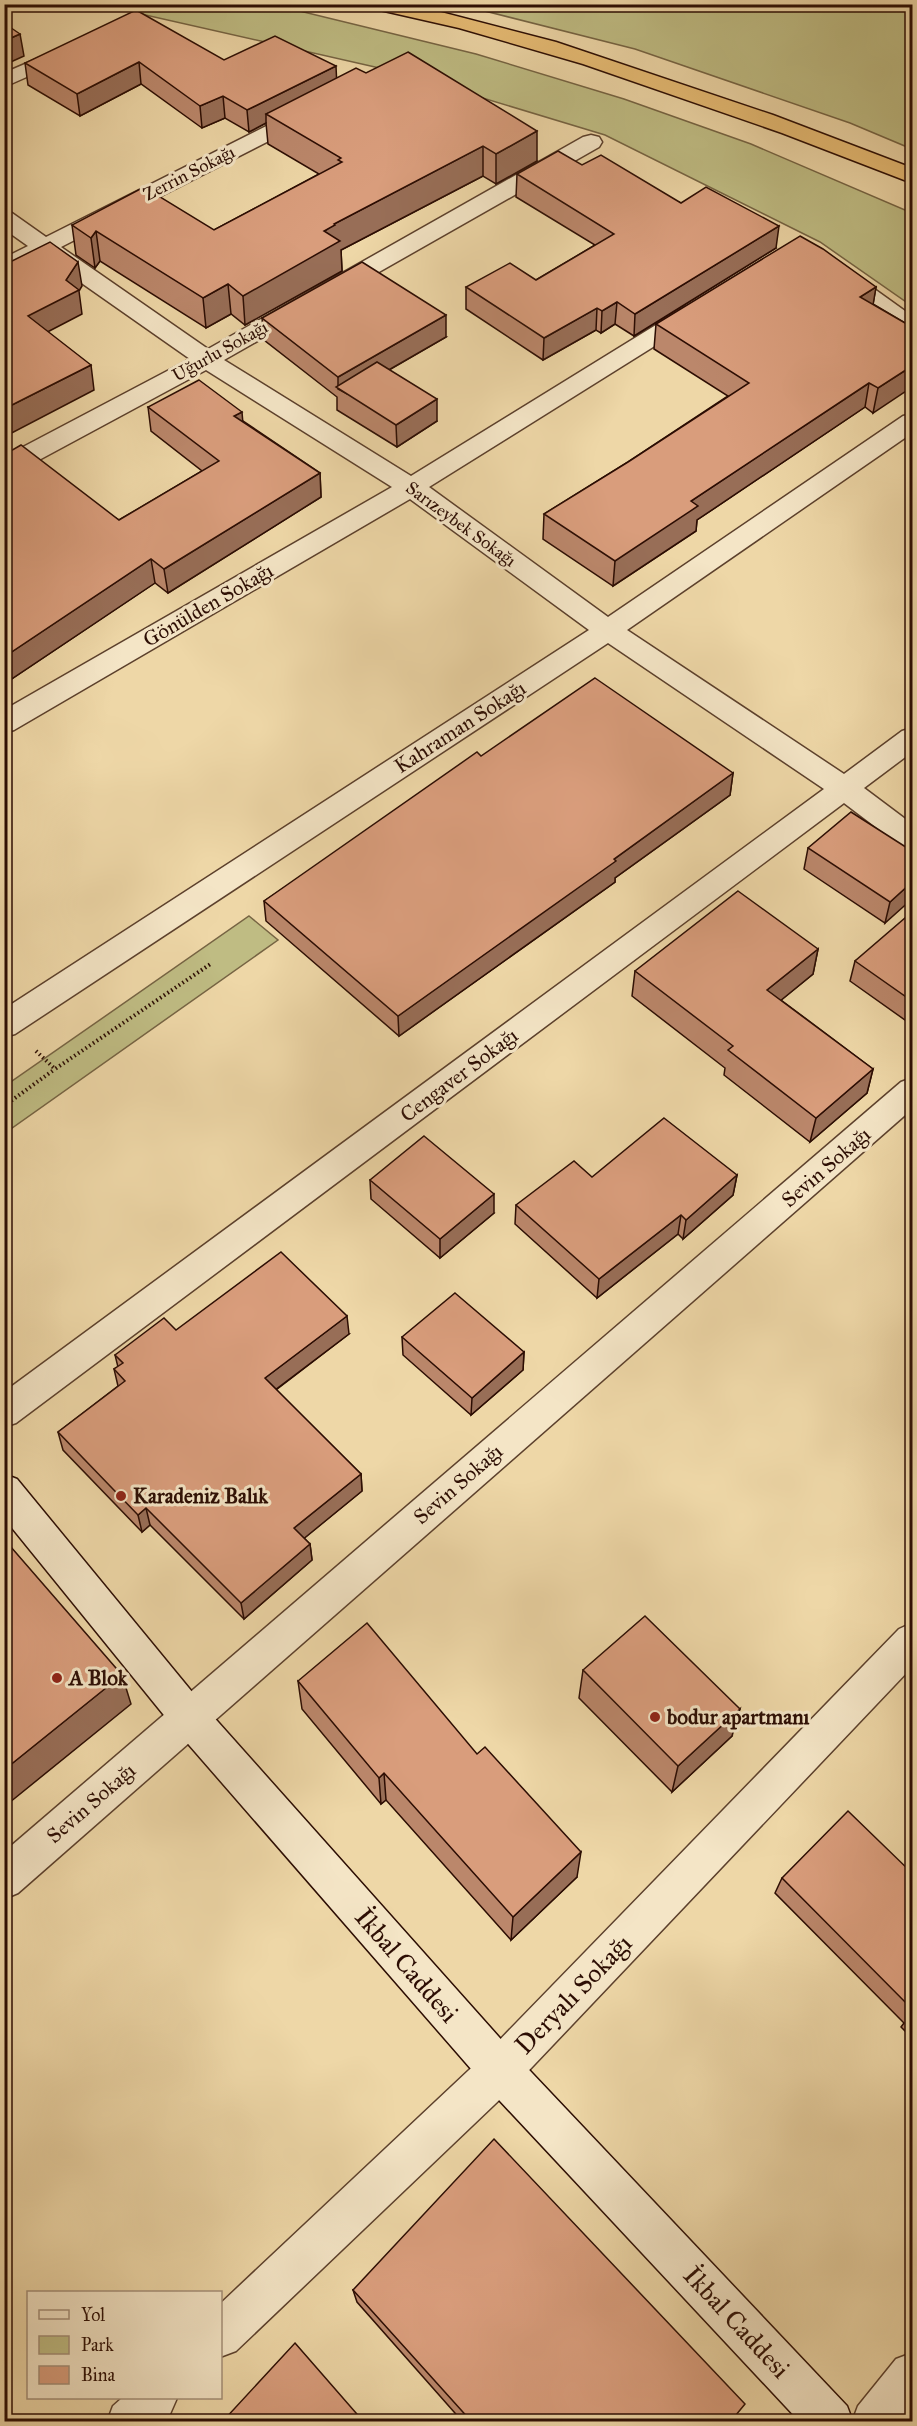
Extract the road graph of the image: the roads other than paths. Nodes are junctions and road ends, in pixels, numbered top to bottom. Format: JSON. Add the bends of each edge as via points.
{"nodes":[{"id":1,"x":378,"y":4,"type":"edge"},
{"id":2,"x":85,"y":44,"type":"edge"},
{"id":3,"x":4,"y":81,"type":"edge"},
{"id":4,"x":331,"y":100,"type":"edge"},
{"id":5,"x":591,"y":142,"type":"dead end"},
{"id":6,"x":912,"y":176,"type":"edge"},
{"id":7,"x":4,"y":218,"type":"edge"},
{"id":8,"x":44,"y":247,"type":"junction"},
{"id":9,"x":819,"y":259,"type":"edge"},
{"id":10,"x":4,"y":267,"type":"edge"},
{"id":11,"x":710,"y":301,"type":"edge"},
{"id":12,"x":912,"y":327,"type":"edge"},
{"id":13,"x":207,"y":360,"type":"junction"},
{"id":14,"x":912,"y":422,"type":"edge"},
{"id":15,"x":4,"y":468,"type":"edge"},
{"id":16,"x":411,"y":487,"type":"junction"},
{"id":17,"x":608,"y":630,"type":"junction"},
{"id":18,"x":4,"y":723,"type":"edge"},
{"id":19,"x":912,"y":738,"type":"edge"},
{"id":20,"x":845,"y":789,"type":"junction"},
{"id":21,"x":912,"y":839,"type":"edge"},
{"id":22,"x":6,"y":1025,"type":"edge"},
{"id":23,"x":912,"y":1091,"type":"edge"},
{"id":24,"x":4,"y":1412,"type":"edge"},
{"id":25,"x":4,"y":1490,"type":"edge"},
{"id":26,"x":912,"y":1641,"type":"edge"},
{"id":27,"x":189,"y":1717,"type":"junction"},
{"id":28,"x":4,"y":1879,"type":"edge"},
{"id":29,"x":500,"y":2070,"type":"junction"},
{"id":30,"x":222,"y":2333,"type":"edge"},
{"id":31,"x":912,"y":2375,"type":"edge"},
{"id":32,"x":152,"y":2399,"type":"edge"},
{"id":33,"x":129,"y":2421,"type":"edge"},
{"id":34,"x":831,"y":2421,"type":"edge"},
{"id":35,"x":874,"y":2421,"type":"edge"}],
"edges":[{"from":1,"to":6,"type":"highway","via":[[522,38],[644,77]]},
{"from":2,"to":3,"type":"street"},
{"from":4,"to":8,"type":"street","name":"Zerrin Sokağı"},
{"from":5,"to":13,"type":"street","name":"Uğurlu Sokağı"},
{"from":7,"to":8,"type":"street","name":"Sarızeybek Sokağı"},
{"from":8,"to":10,"type":"street","name":"Zerrin Sokağı"},
{"from":8,"to":13,"type":"street","name":"Sarızeybek Sokağı"},
{"from":9,"to":12,"type":"street"},
{"from":11,"to":16,"type":"street","name":"Gönülden Sokağı"},
{"from":13,"to":15,"type":"street","name":"Uğurlu Sokağı"},
{"from":13,"to":16,"type":"street","name":"Sarızeybek Sokağı"},
{"from":14,"to":17,"type":"street","name":"Kahraman Sokağı"},
{"from":16,"to":17,"type":"street","name":"Sarızeybek Sokağı"},
{"from":16,"to":18,"type":"street","name":"Gönülden Sokağı"},
{"from":17,"to":20,"type":"street","name":"Sarızeybek Sokağı"},
{"from":17,"to":22,"type":"street","name":"Kahraman Sokağı"},
{"from":19,"to":20,"type":"street","name":"Cengaver Sokağı"},
{"from":20,"to":21,"type":"street","name":"Sarızeybek Sokağı"},
{"from":20,"to":24,"type":"street","name":"Cengaver Sokağı"},
{"from":23,"to":27,"type":"street","name":"Sevin Sokağı"},
{"from":25,"to":27,"type":"street","name":"İkbal Caddesi"},
{"from":26,"to":29,"type":"street","name":"Deryalı Sokağı"},
{"from":27,"to":28,"type":"street","name":"Sevin Sokağı"},
{"from":27,"to":29,"type":"street","name":"İkbal Caddesi"},
{"from":29,"to":30,"type":"street","name":"Deryalı Sokağı"},
{"from":29,"to":34,"type":"street","name":"İkbal Caddesi"},
{"from":31,"to":35,"type":"street"},
{"from":32,"to":33,"type":"street"}]}
